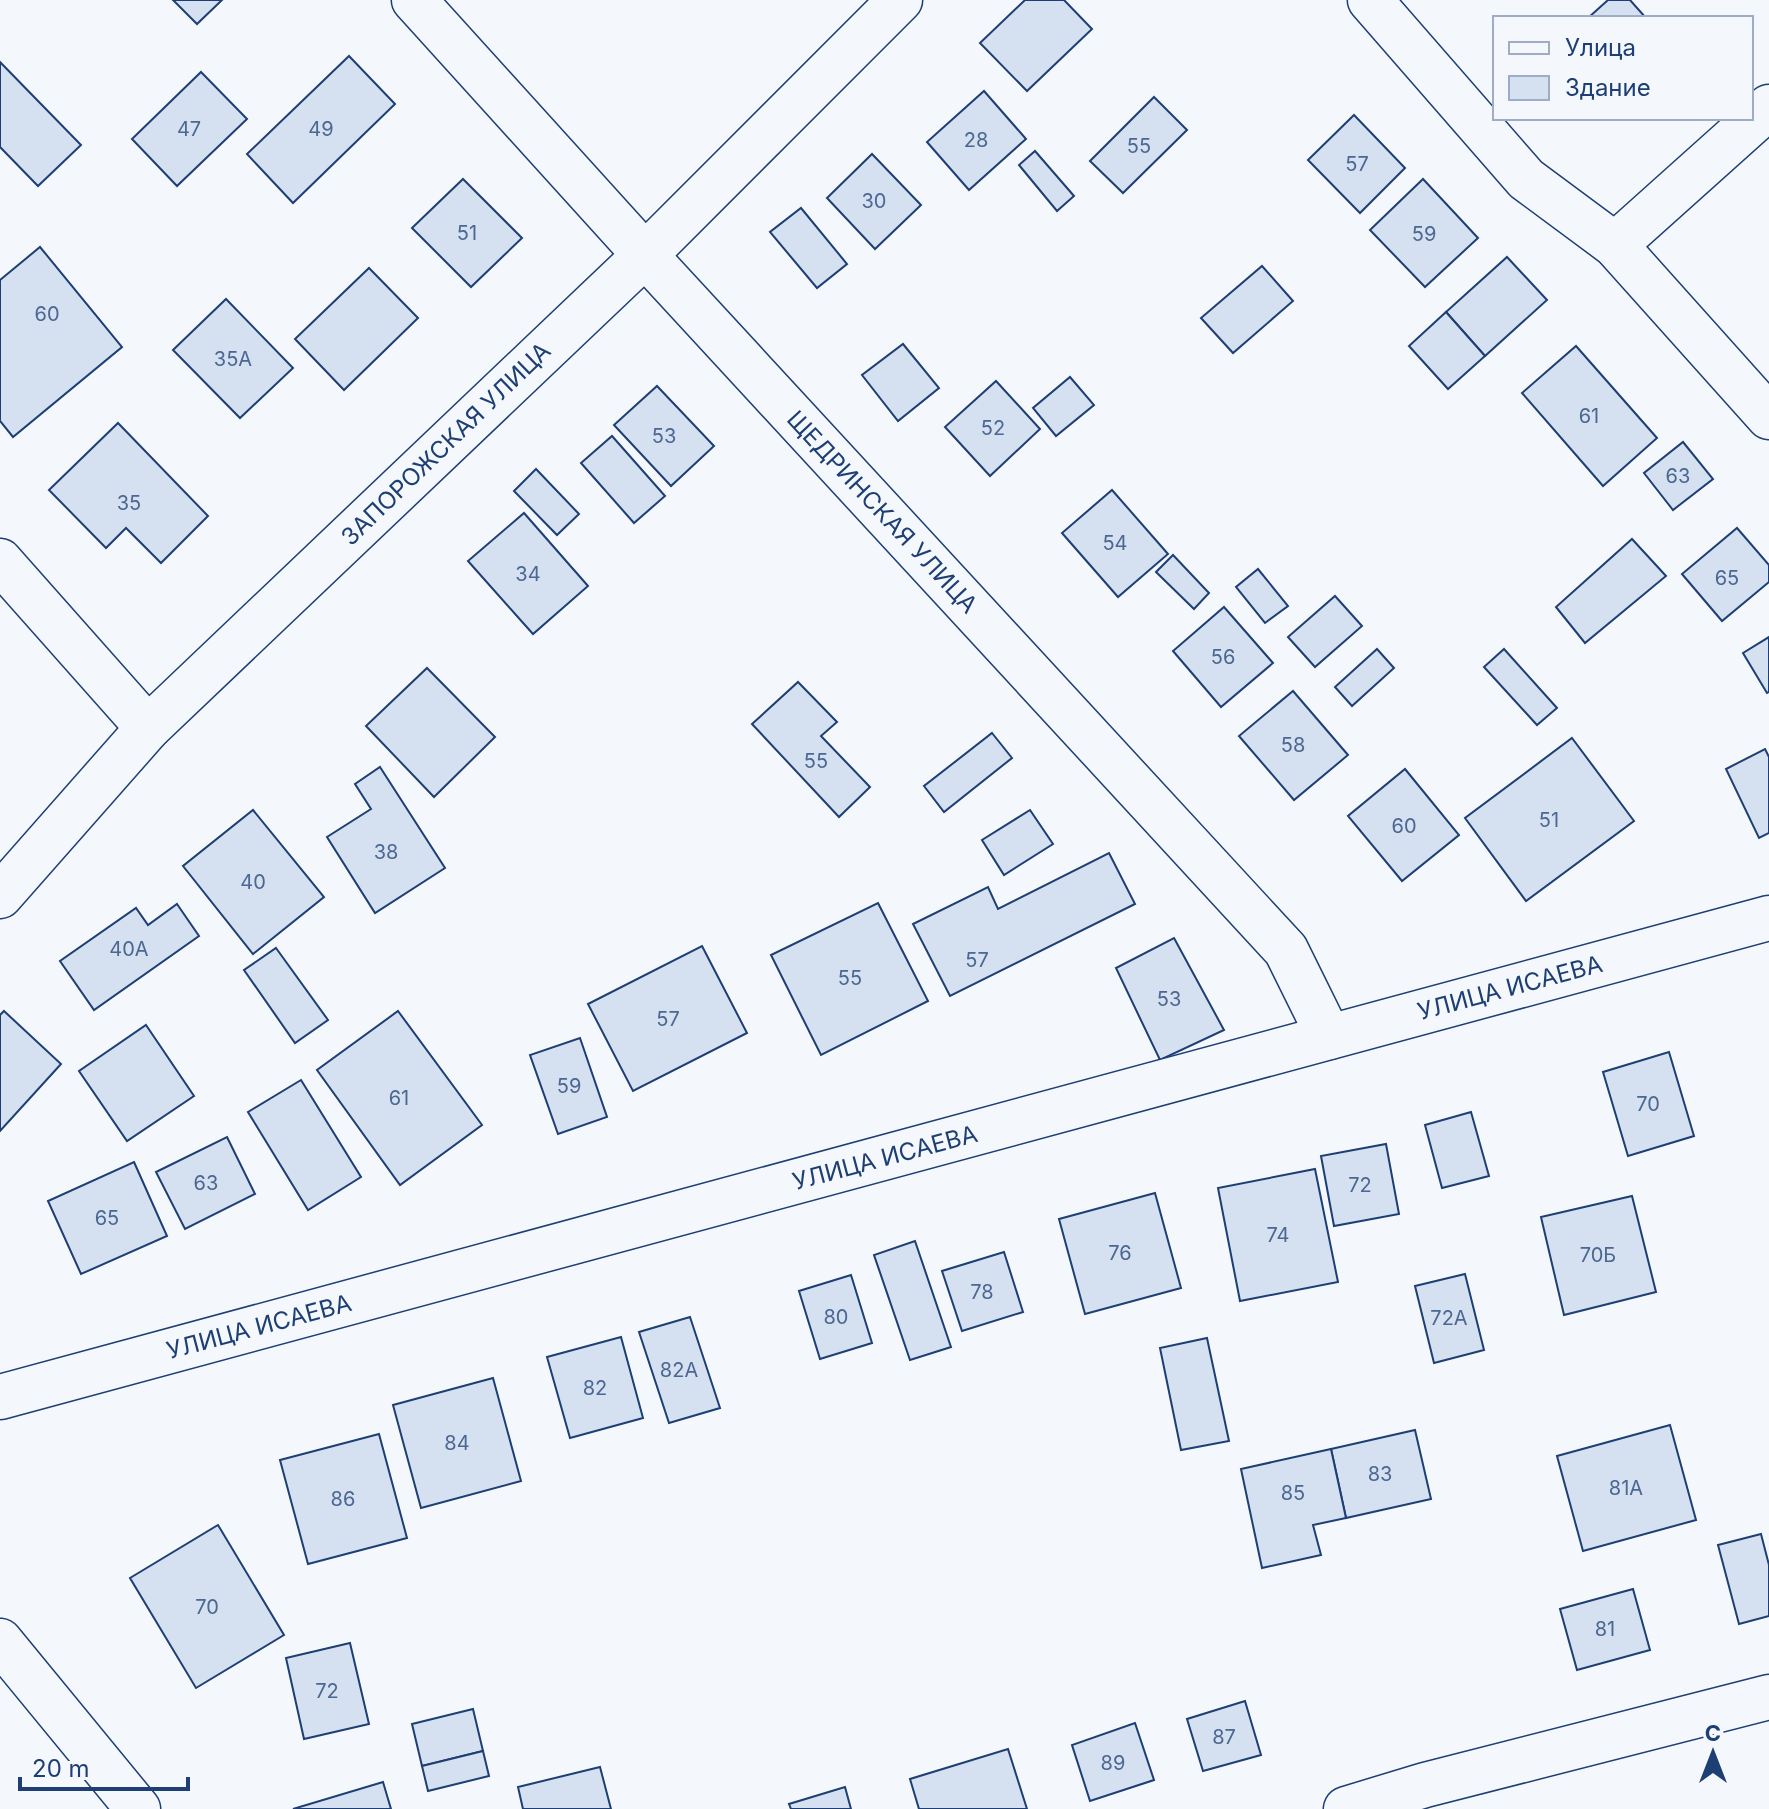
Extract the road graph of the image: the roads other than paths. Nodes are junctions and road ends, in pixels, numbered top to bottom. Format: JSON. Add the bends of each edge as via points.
{"nodes":[{"id":1,"x":414,"y":0,"type":"edge"},
{"id":2,"x":900,"y":0,"type":"edge"},
{"id":3,"x":1370,"y":0,"type":"edge"},
{"id":4,"x":1769,"y":107,"type":"edge"},
{"id":5,"x":1615,"y":245,"type":"junction"},
{"id":6,"x":645,"y":255,"type":"junction"},
{"id":7,"x":1769,"y":417,"type":"edge"},
{"id":8,"x":0,"y":561,"type":"edge"},
{"id":9,"x":148,"y":728,"type":"junction"},
{"id":10,"x":0,"y":896,"type":"edge"},
{"id":11,"x":1769,"y":918,"type":"edge"},
{"id":12,"x":1329,"y":1037,"type":"junction"},
{"id":13,"x":0,"y":1397,"type":"edge"},
{"id":14,"x":0,"y":1641,"type":"edge"},
{"id":15,"x":1769,"y":1697,"type":"edge"},
{"id":16,"x":138,"y":1809,"type":"edge"},
{"id":17,"x":1346,"y":1809,"type":"edge"}],
"edges":[{"from":1,"to":6,"type":"street","name":"ЩЕДРИНСКАЯ УЛИЦА"},
{"from":2,"to":6,"type":"street","name":"ЗАПОРОЖСКАЯ УЛИЦА"},
{"from":3,"to":5,"type":"street","via":[[1526,179]]},
{"from":4,"to":5,"type":"street"},
{"from":5,"to":7,"type":"street"},
{"from":6,"to":9,"type":"street","name":"ЗАПОРОЖСКАЯ УЛИЦА"},
{"from":6,"to":12,"type":"street","name":"ЩЕДРИНСКАЯ УЛИЦА","via":[[1286,950]]},
{"from":8,"to":9,"type":"street"},
{"from":9,"to":10,"type":"street","name":"ЗАПОРОЖСКАЯ УЛИЦА"},
{"from":11,"to":12,"type":"street","name":"УЛИЦА ИСАЕВА"},
{"from":12,"to":13,"type":"street","name":"УЛИЦА ИСАЕВА"},
{"from":14,"to":16,"type":"street"},
{"from":15,"to":17,"type":"street"}]}
